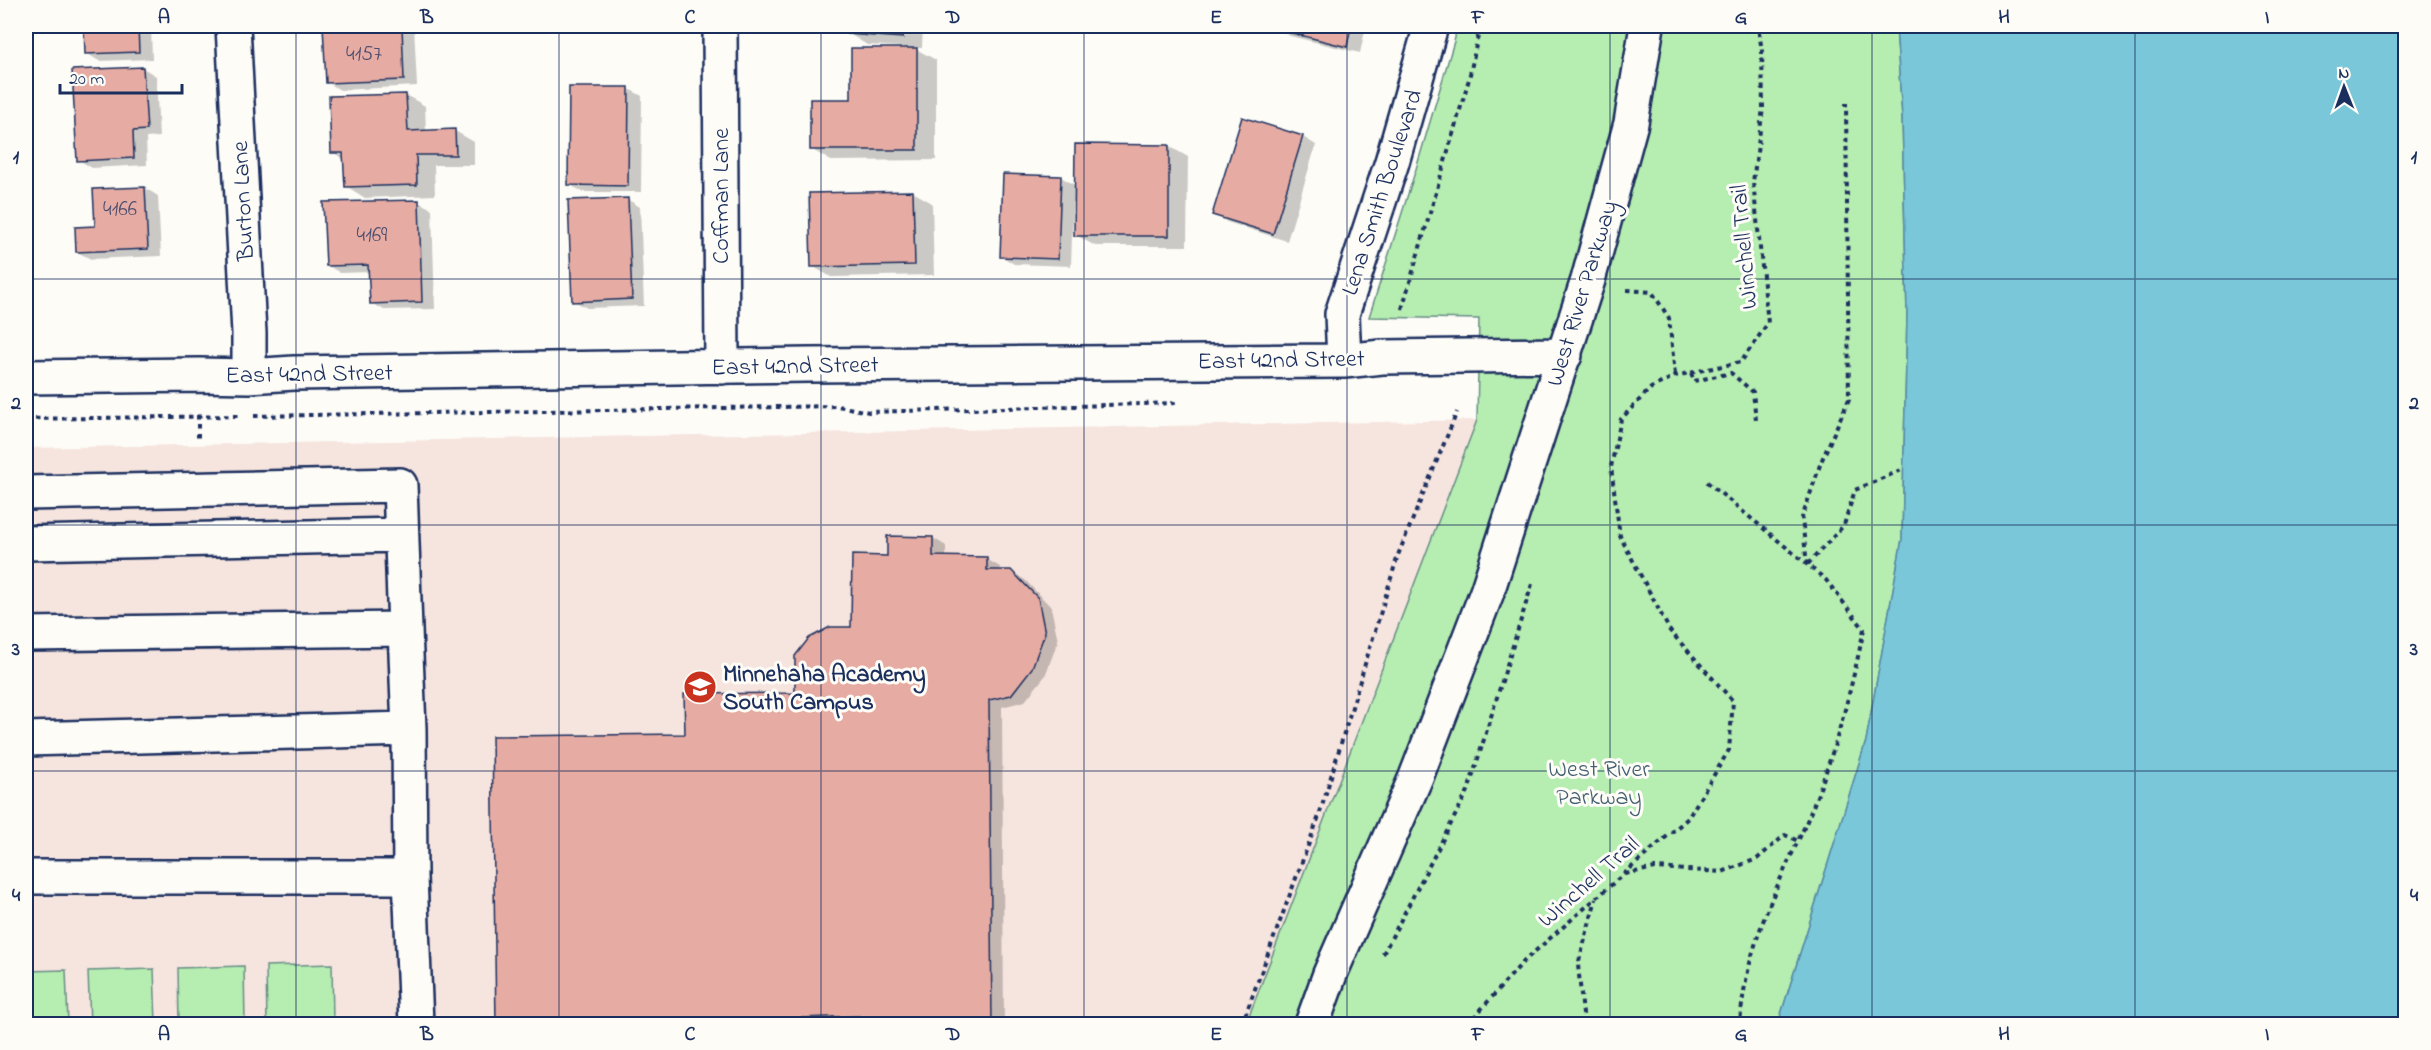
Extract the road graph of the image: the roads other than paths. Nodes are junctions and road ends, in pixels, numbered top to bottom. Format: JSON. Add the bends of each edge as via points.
{"nodes":[{"id":1,"x":233,"y":26,"type":"edge"},
{"id":2,"x":720,"y":26,"type":"edge"},
{"id":3,"x":1431,"y":26,"type":"edge"},
{"id":4,"x":1647,"y":26,"type":"edge"},
{"id":5,"x":1564,"y":355,"type":"junction"},
{"id":6,"x":1344,"y":361,"type":"junction"},
{"id":7,"x":722,"y":367,"type":"junction"},
{"id":8,"x":249,"y":376,"type":"junction"},
{"id":9,"x":26,"y":377,"type":"edge"},
{"id":10,"x":26,"y":493,"type":"edge"},
{"id":11,"x":401,"y":536,"type":"junction"},
{"id":12,"x":26,"y":543,"type":"edge"},
{"id":13,"x":405,"y":629,"type":"junction"},
{"id":14,"x":26,"y":634,"type":"edge"},
{"id":15,"x":409,"y":729,"type":"junction"},
{"id":16,"x":26,"y":740,"type":"edge"},
{"id":17,"x":26,"y":877,"type":"edge"},
{"id":18,"x":410,"y":877,"type":"junction"},
{"id":19,"x":416,"y":1024,"type":"edge"},
{"id":20,"x":1312,"y":1024,"type":"edge"}],
"edges":[{"from":1,"to":8,"type":"street","name":"Burton Lane"},
{"from":2,"to":7,"type":"street","name":"Coffman Lane"},
{"from":3,"to":6,"type":"street","name":"Lena Smith Boulevard","via":[[1342,314]]},
{"from":4,"to":5,"type":"street","name":"West River Parkway","via":[[1631,123]]},
{"from":5,"to":6,"type":"street","name":"East 42nd Street"},
{"from":5,"to":20,"type":"street","name":"West River Parkway","via":[[1483,603],[1416,777]]},
{"from":6,"to":7,"type":"street","name":"East 42nd Street"},
{"from":7,"to":8,"type":"street","name":"East 42nd Street"},
{"from":8,"to":9,"type":"street","name":"East 42nd Street"},
{"from":10,"to":11,"type":"street","via":[[400,485]]},
{"from":11,"to":12,"type":"street"},
{"from":11,"to":13,"type":"street"},
{"from":13,"to":14,"type":"street"},
{"from":13,"to":15,"type":"street"},
{"from":15,"to":16,"type":"street"},
{"from":15,"to":18,"type":"street"},
{"from":17,"to":18,"type":"street"},
{"from":18,"to":19,"type":"street"}]}
